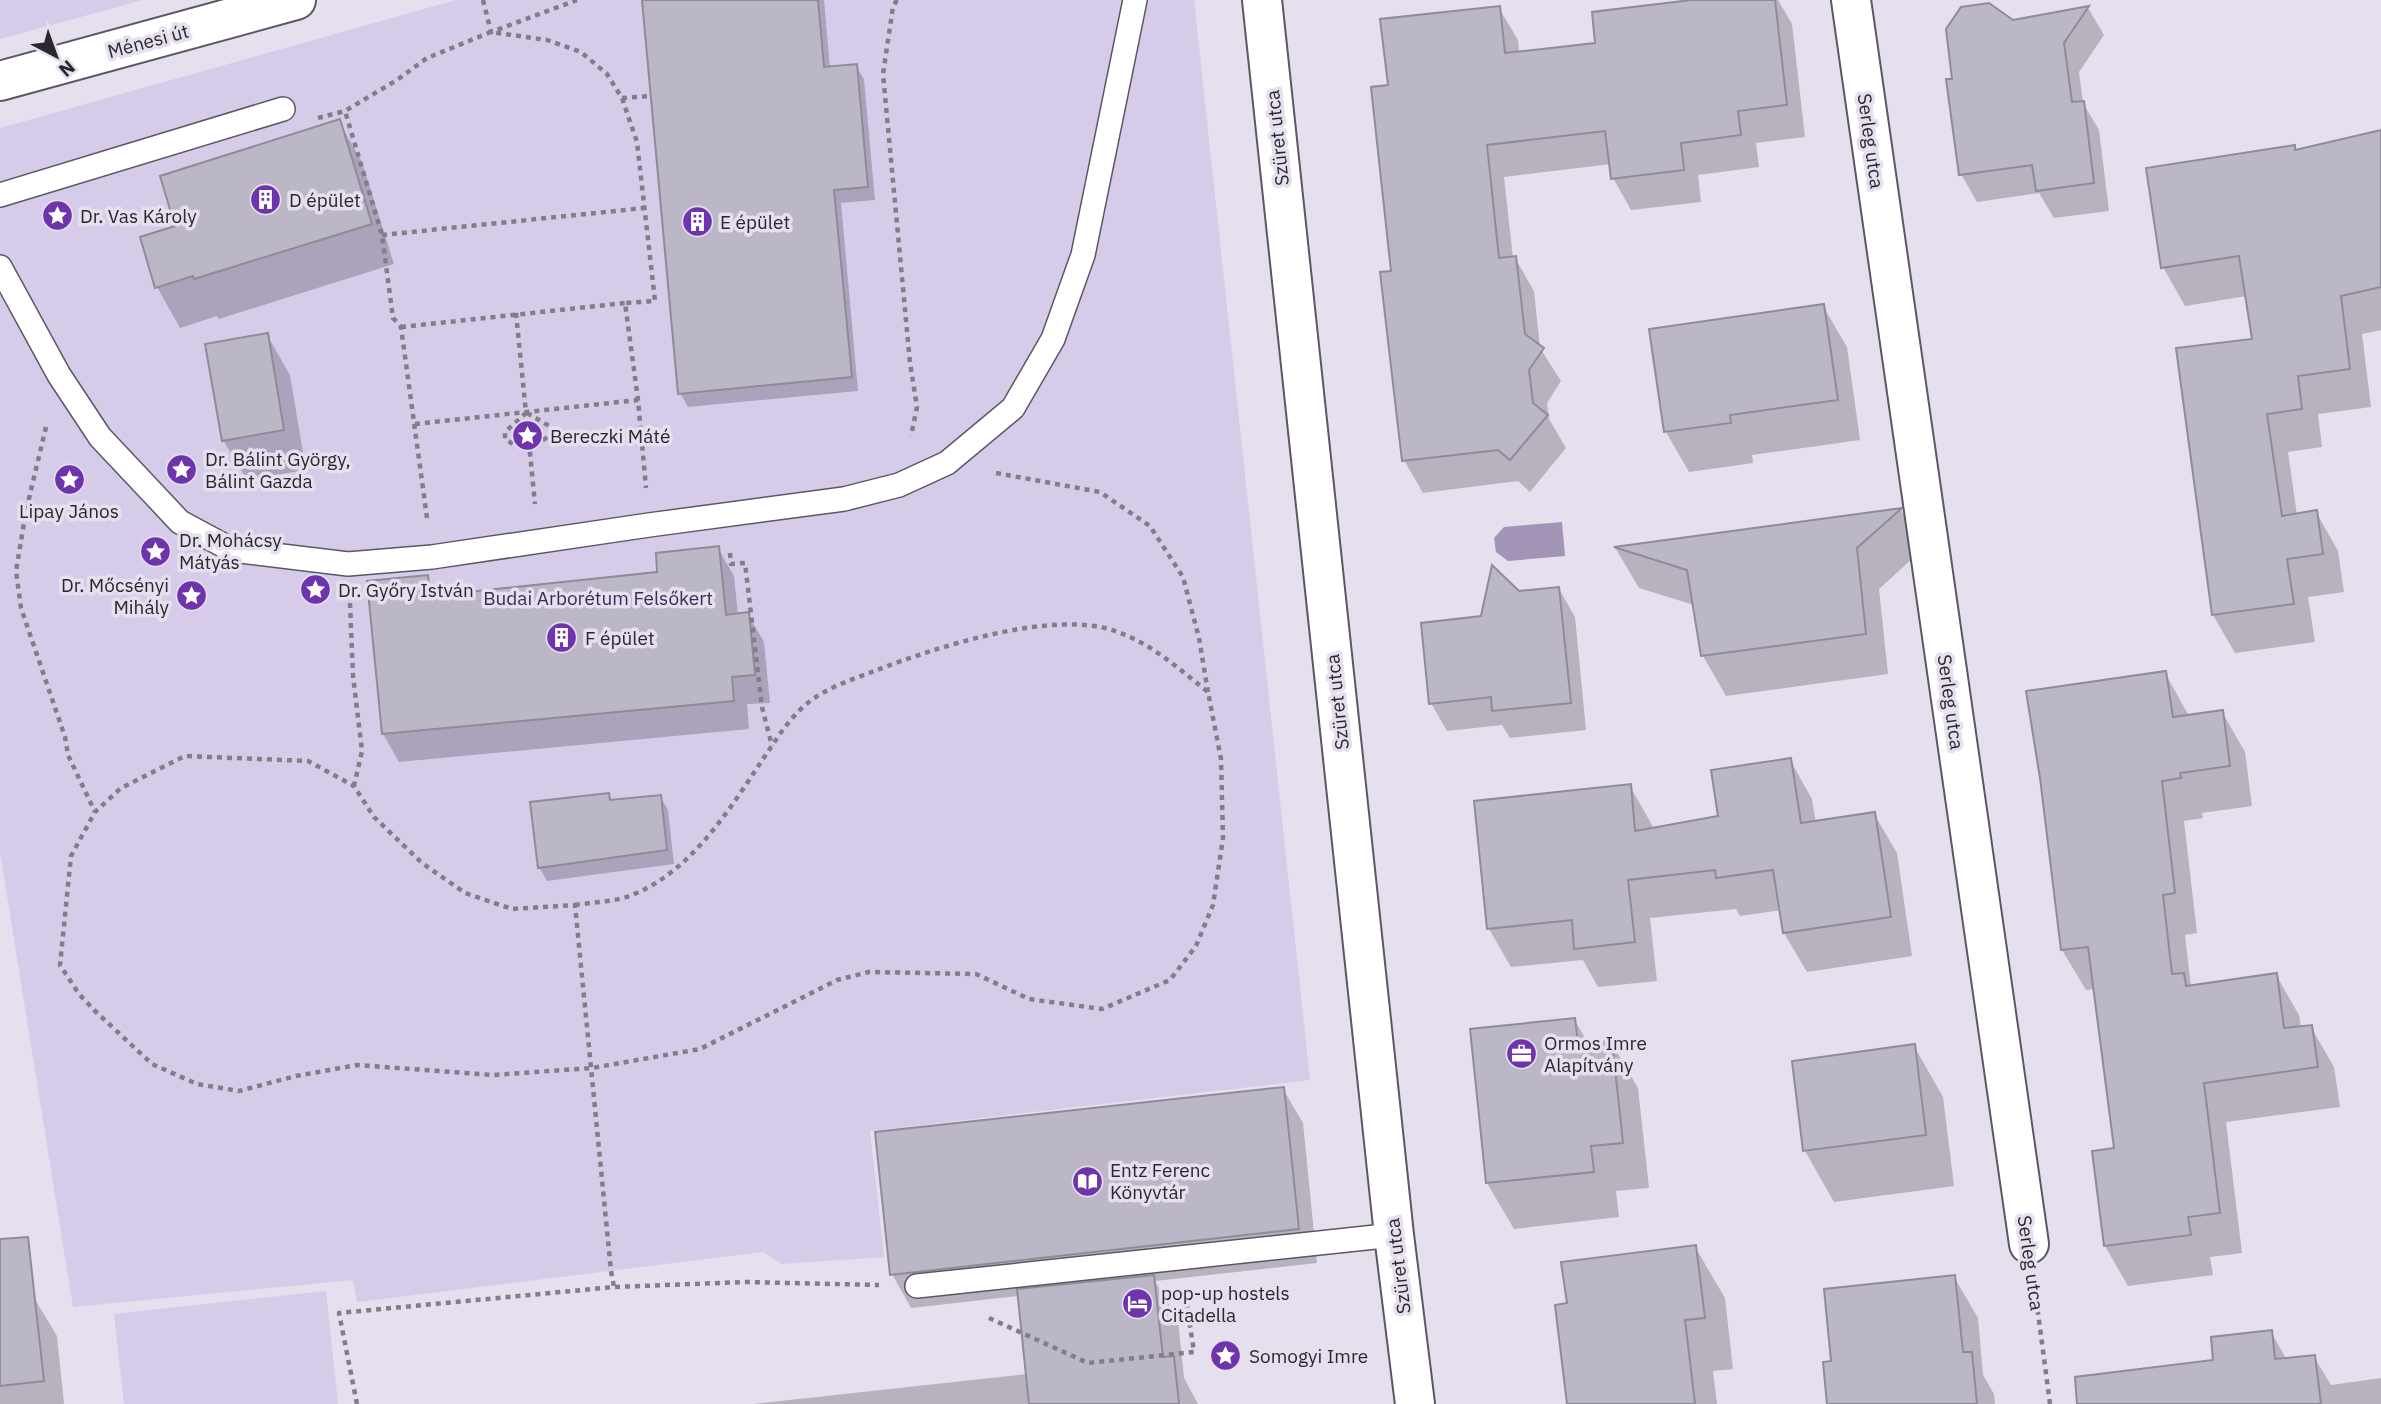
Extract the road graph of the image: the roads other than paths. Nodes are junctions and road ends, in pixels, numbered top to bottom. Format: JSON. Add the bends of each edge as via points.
{"nodes":[{"id":1,"x":296,"y":0,"type":"edge"},
{"id":2,"x":1135,"y":0,"type":"edge"},
{"id":3,"x":1262,"y":0,"type":"edge"},
{"id":4,"x":1851,"y":0,"type":"edge"},
{"id":5,"x":0,"y":81,"type":"edge"},
{"id":6,"x":283,"y":109,"type":"dead end"},
{"id":7,"x":0,"y":195,"type":"edge"},
{"id":8,"x":0,"y":267,"type":"edge"},
{"id":9,"x":1394,"y":1235,"type":"junction"},
{"id":10,"x":2029,"y":1244,"type":"road end"},
{"id":11,"x":917,"y":1286,"type":"road end"},
{"id":12,"x":1415,"y":1404,"type":"edge"}],
"edges":[{"from":1,"to":5,"type":"street","name":"Ménesi út"},
{"from":2,"to":8,"type":"lane","via":[[1083,255],[1053,340],[1013,408],[947,463],[899,485],[844,499],[348,565],[232,550],[180,522],[100,437],[59,375]]},
{"from":3,"to":9,"type":"street","name":"Szüret utca"},
{"from":4,"to":10,"type":"street","name":"Serleg utca"},
{"from":6,"to":7,"type":"lane"},
{"from":9,"to":11,"type":"lane"},
{"from":9,"to":12,"type":"street","name":"Szüret utca"}]}
